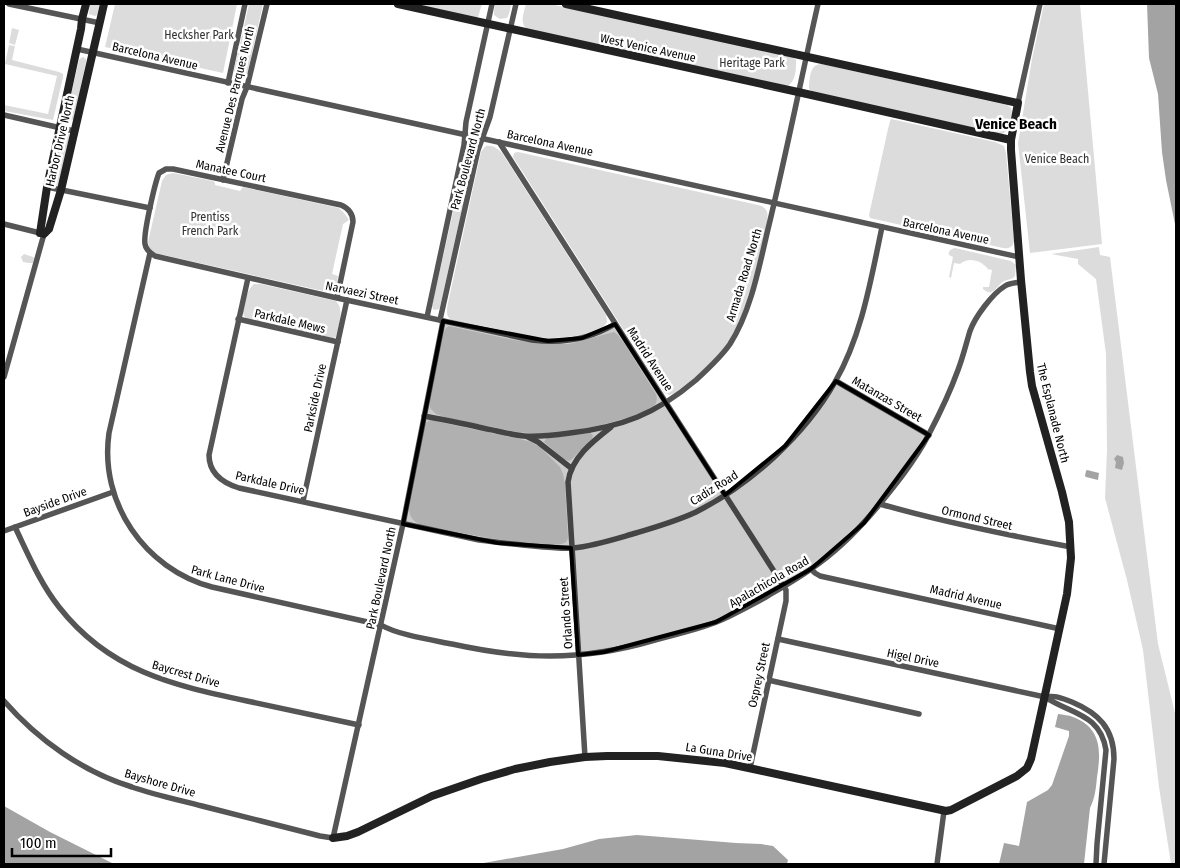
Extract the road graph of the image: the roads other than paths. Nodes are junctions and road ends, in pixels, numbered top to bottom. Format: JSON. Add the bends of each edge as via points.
{"nodes":[{"id":1,"x":9,"y":4,"type":"edge"},
{"id":2,"x":86,"y":4,"type":"edge"},
{"id":3,"x":104,"y":4,"type":"edge"},
{"id":4,"x":245,"y":4,"type":"edge"},
{"id":5,"x":267,"y":4,"type":"edge"},
{"id":6,"x":398,"y":4,"type":"edge"},
{"id":7,"x":492,"y":4,"type":"edge"},
{"id":8,"x":516,"y":4,"type":"edge"},
{"id":9,"x":566,"y":4,"type":"edge"},
{"id":10,"x":818,"y":4,"type":"edge"},
{"id":11,"x":1040,"y":4,"type":"edge"},
{"id":12,"x":82,"y":20,"type":"junction"},
{"id":13,"x":100,"y":24,"type":"junction"},
{"id":14,"x":488,"y":24,"type":"junction"},
{"id":15,"x":510,"y":29,"type":"junction"},
{"id":16,"x":77,"y":49,"type":"junction"},
{"id":17,"x":93,"y":52,"type":"junction"},
{"id":18,"x":806,"y":56,"type":"junction"},
{"id":19,"x":228,"y":83,"type":"junction"},
{"id":20,"x":247,"y":87,"type":"junction"},
{"id":21,"x":798,"y":92,"type":"junction"},
{"id":22,"x":1018,"y":103,"type":"junction"},
{"id":23,"x":4,"y":115,"type":"edge"},
{"id":24,"x":60,"y":128,"type":"junction"},
{"id":25,"x":74,"y":130,"type":"junction"},
{"id":26,"x":465,"y":134,"type":"junction"},
{"id":27,"x":482,"y":138,"type":"junction"},
{"id":28,"x":1011,"y":140,"type":"junction"},
{"id":29,"x":499,"y":142,"type":"junction"},
{"id":30,"x":223,"y":180,"type":"junction"},
{"id":31,"x":47,"y":187,"type":"junction"},
{"id":32,"x":61,"y":190,"type":"junction"},
{"id":33,"x":775,"y":203,"type":"junction"},
{"id":34,"x":150,"y":208,"type":"junction"},
{"id":35,"x":4,"y":224,"type":"edge"},
{"id":36,"x":882,"y":227,"type":"junction"},
{"id":37,"x":42,"y":233,"type":"junction"},
{"id":38,"x":150,"y":254,"type":"junction"},
{"id":39,"x":1019,"y":257,"type":"junction"},
{"id":40,"x":248,"y":278,"type":"junction"},
{"id":41,"x":1021,"y":282,"type":"junction"},
{"id":42,"x":337,"y":298,"type":"junction"},
{"id":43,"x":347,"y":300,"type":"junction"},
{"id":44,"x":427,"y":317,"type":"junction"},
{"id":45,"x":238,"y":320,"type":"junction"},
{"id":46,"x":442,"y":321,"type":"junction"},
{"id":47,"x":615,"y":324,"type":"junction"},
{"id":48,"x":338,"y":342,"type":"junction"},
{"id":49,"x":4,"y":377,"type":"edge"},
{"id":50,"x":836,"y":381,"type":"junction"},
{"id":51,"x":666,"y":403,"type":"junction"},
{"id":52,"x":424,"y":416,"type":"junction"},
{"id":53,"x":612,"y":426,"type":"junction"},
{"id":54,"x":929,"y":435,"type":"junction"},
{"id":55,"x":524,"y":436,"type":"junction"},
{"id":56,"x":571,"y":468,"type":"junction"},
{"id":57,"x":114,"y":492,"type":"junction"},
{"id":58,"x":725,"y":496,"type":"junction"},
{"id":59,"x":303,"y":501,"type":"junction"},
{"id":60,"x":880,"y":504,"type":"junction"},
{"id":61,"x":403,"y":524,"type":"junction"},
{"id":62,"x":15,"y":527,"type":"junction"},
{"id":63,"x":4,"y":531,"type":"edge"},
{"id":64,"x":1071,"y":547,"type":"junction"},
{"id":65,"x":571,"y":548,"type":"junction"},
{"id":66,"x":811,"y":569,"type":"junction"},
{"id":67,"x":784,"y":586,"type":"junction"},
{"id":68,"x":381,"y":625,"type":"junction"},
{"id":69,"x":1060,"y":629,"type":"junction"},
{"id":70,"x":778,"y":640,"type":"junction"},
{"id":71,"x":578,"y":655,"type":"junction"},
{"id":72,"x":768,"y":680,"type":"junction"},
{"id":73,"x":1045,"y":697,"type":"junction"},
{"id":74,"x":4,"y":701,"type":"edge"},
{"id":75,"x":919,"y":714,"type":"dead end"},
{"id":76,"x":359,"y":725,"type":"junction"},
{"id":77,"x":585,"y":757,"type":"junction"},
{"id":78,"x":750,"y":768,"type":"junction"},
{"id":79,"x":944,"y":811,"type":"junction"},
{"id":80,"x":333,"y":838,"type":"junction"},
{"id":81,"x":937,"y":864,"type":"edge"},
{"id":82,"x":1096,"y":864,"type":"edge"},
{"id":83,"x":1104,"y":864,"type":"edge"}],
"edges":[{"from":1,"to":12,"type":"street"},
{"from":2,"to":12,"type":"street","name":"Harbor Drive North"},
{"from":3,"to":13,"type":"street","name":"Harbor Drive North"},
{"from":4,"to":19,"type":"street","name":"Avenue Des Parques North"},
{"from":5,"to":20,"type":"street","name":"Avenue Des Parques North"},
{"from":6,"to":14,"type":"street","name":"West Venice Avenue"},
{"from":7,"to":14,"type":"street","name":"Park Boulevard North"},
{"from":8,"to":15,"type":"street","name":"Park Boulevard North"},
{"from":9,"to":18,"type":"street","name":"West Venice Avenue"},
{"from":10,"to":18,"type":"street","name":"Armada Road North"},
{"from":11,"to":22,"type":"street"},
{"from":12,"to":13,"type":"street"},
{"from":12,"to":16,"type":"street","name":"Harbor Drive North"},
{"from":13,"to":17,"type":"street","name":"Harbor Drive North"},
{"from":14,"to":15,"type":"street","name":"West Venice Avenue"},
{"from":14,"to":26,"type":"street","name":"Park Boulevard North"},
{"from":15,"to":21,"type":"street","name":"West Venice Avenue"},
{"from":15,"to":27,"type":"street","name":"Park Boulevard North","via":[[490,117]]},
{"from":16,"to":17,"type":"street","name":"Barcelona Avenue"},
{"from":16,"to":24,"type":"street","name":"Harbor Drive North"},
{"from":17,"to":19,"type":"street","name":"Barcelona Avenue"},
{"from":17,"to":25,"type":"street","name":"Harbor Drive North"},
{"from":18,"to":21,"type":"street","name":"Armada Road North"},
{"from":18,"to":22,"type":"street","name":"West Venice Avenue"},
{"from":19,"to":20,"type":"street","name":"Barcelona Avenue"},
{"from":20,"to":26,"type":"street","name":"Barcelona Avenue"},
{"from":20,"to":30,"type":"street","name":"Avenue Des Parques North"},
{"from":21,"to":28,"type":"street","name":"West Venice Avenue"},
{"from":21,"to":33,"type":"street","name":"Armada Road North"},
{"from":22,"to":28,"type":"street","name":"The Esplanade North"},
{"from":23,"to":24,"type":"street"},
{"from":24,"to":25,"type":"street"},
{"from":24,"to":31,"type":"street","name":"Harbor Drive North"},
{"from":25,"to":32,"type":"street","name":"Harbor Drive North"},
{"from":26,"to":27,"type":"street","name":"Barcelona Avenue"},
{"from":26,"to":44,"type":"street","name":"Park Boulevard North"},
{"from":27,"to":29,"type":"street","name":"Barcelona Avenue"},
{"from":27,"to":46,"type":"street","name":"Park Boulevard North"},
{"from":28,"to":39,"type":"street","name":"The Esplanade North"},
{"from":29,"to":33,"type":"street","name":"Barcelona Avenue"},
{"from":29,"to":47,"type":"street","name":"Madrid Avenue"},
{"from":30,"to":34,"type":"street","name":"Manatee Court","via":[[166,169],[158,176]]},
{"from":30,"to":42,"type":"street","name":"Manatee Court","via":[[348,210],[353,222]]},
{"from":31,"to":32,"type":"street"},
{"from":31,"to":37,"type":"street","name":"Harbor Drive North"},
{"from":32,"to":34,"type":"street"},
{"from":32,"to":37,"type":"street","name":"Harbor Drive North","via":[[49,229]]},
{"from":33,"to":36,"type":"street","name":"Barcelona Avenue"},
{"from":33,"to":51,"type":"street","name":"Armada Road North","via":[[756,280],[729,346],[693,383]]},
{"from":34,"to":38,"type":"street","via":[[145,240]]},
{"from":35,"to":37,"type":"street"},
{"from":36,"to":39,"type":"street","name":"Barcelona Avenue"},
{"from":36,"to":50,"type":"street","name":"Cadiz Road","via":[[863,310]]},
{"from":37,"to":49,"type":"street","name":"Harbor Drive North"},
{"from":38,"to":40,"type":"street","name":"Narvaezi Street"},
{"from":38,"to":57,"type":"street","name":"Park Lane Drive","via":[[108,440]]},
{"from":39,"to":41,"type":"street","name":"The Esplanade North"},
{"from":40,"to":42,"type":"street","name":"Narvaezi Street"},
{"from":40,"to":45,"type":"street","name":"Parkdale Drive"},
{"from":41,"to":54,"type":"street","name":"Apalachicola Road","via":[[1001,289],[974,323]]},
{"from":41,"to":64,"type":"street","name":"The Esplanade North","via":[[1031,380],[1064,500]]},
{"from":42,"to":43,"type":"street","name":"Narvaezi Street"},
{"from":43,"to":44,"type":"street","name":"Narvaezi Street"},
{"from":43,"to":48,"type":"street","name":"Parkside Drive"},
{"from":44,"to":46,"type":"street","name":"Narvaezi Street"},
{"from":45,"to":48,"type":"street","name":"Parkdale Mews"},
{"from":45,"to":59,"type":"street","name":"Parkdale Drive","via":[[210,452],[210,466],[219,478],[232,486]]},
{"from":46,"to":47,"type":"street","name":"Narvaezi Street","via":[[525,339],[555,342],[589,336]]},
{"from":46,"to":52,"type":"street","name":"Park Boulevard North"},
{"from":47,"to":51,"type":"street","name":"Madrid Avenue"},
{"from":48,"to":59,"type":"street","name":"Parkside Drive"},
{"from":50,"to":54,"type":"street","name":"Matanzas Street"},
{"from":50,"to":58,"type":"street","name":"Cadiz Road","via":[[816,411],[790,440]]},
{"from":51,"to":53,"type":"street","name":"Armada Road North"},
{"from":51,"to":58,"type":"street","name":"Madrid Avenue"},
{"from":52,"to":55,"type":"street","name":"Armada Road North"},
{"from":52,"to":61,"type":"street","name":"Park Boulevard North"},
{"from":53,"to":55,"type":"street","name":"Armada Road North"},
{"from":53,"to":56,"type":"street","via":[[580,455]]},
{"from":54,"to":60,"type":"street","name":"Apalachicola Road"},
{"from":55,"to":56,"type":"street","via":[[538,442]]},
{"from":56,"to":65,"type":"street","name":"Orlando Street","via":[[568,482]]},
{"from":57,"to":62,"type":"street","name":"Bayside Drive"},
{"from":57,"to":68,"type":"street","name":"Park Lane Drive","via":[[140,541],[182,576],[212,587]]},
{"from":58,"to":65,"type":"street","name":"Cadiz Road","via":[[673,521],[606,542]]},
{"from":58,"to":67,"type":"street","name":"Madrid Avenue"},
{"from":59,"to":61,"type":"street","name":"Parkdale Drive"},
{"from":60,"to":64,"type":"street","name":"Ormond Street"},
{"from":60,"to":66,"type":"street","name":"Apalachicola Road","via":[[853,534]]},
{"from":61,"to":65,"type":"street","name":"Cadiz Road","via":[[498,543]]},
{"from":61,"to":68,"type":"street","name":"Park Boulevard North"},
{"from":62,"to":63,"type":"street","name":"Bayside Drive"},
{"from":62,"to":76,"type":"street","name":"Baycrest Drive","via":[[59,607],[84,634],[125,663],[185,687]]},
{"from":64,"to":69,"type":"street","name":"The Esplanade North","via":[[1069,582]]},
{"from":65,"to":71,"type":"street","name":"Orlando Street"},
{"from":66,"to":67,"type":"street","name":"Apalachicola Road"},
{"from":66,"to":69,"type":"street","name":"Madrid Avenue","via":[[820,576]]},
{"from":67,"to":70,"type":"street","name":"Osprey Street","via":[[786,598]]},
{"from":67,"to":71,"type":"street","name":"Apalachicola Road","via":[[730,616],[702,627],[634,646]]},
{"from":68,"to":71,"type":"street","name":"Apalachicola Road","via":[[395,632],[487,651],[538,656]]},
{"from":68,"to":76,"type":"street","name":"Park Boulevard North"},
{"from":69,"to":73,"type":"street","name":"The Esplanade North"},
{"from":70,"to":72,"type":"street","name":"Osprey Street"},
{"from":70,"to":73,"type":"street","name":"Higel Drive"},
{"from":71,"to":77,"type":"street","name":"Orlando Street"},
{"from":72,"to":75,"type":"street"},
{"from":72,"to":78,"type":"street","name":"Osprey Street"},
{"from":73,"to":79,"type":"street","via":[[1031,759],[1024,771]]},
{"from":73,"to":82,"type":"street","via":[[1089,719],[1100,730],[1105,744]]},
{"from":73,"to":83,"type":"street","via":[[1054,695],[1087,709],[1102,721],[1110,737],[1114,756]]},
{"from":74,"to":80,"type":"street","name":"Bayshore Drive","via":[[52,746],[118,782]]},
{"from":76,"to":80,"type":"street","name":"Park Boulevard North"},
{"from":77,"to":78,"type":"street","name":"La Guna Drive","via":[[658,756]]},
{"from":77,"to":80,"type":"street","name":"La Guna Drive","via":[[515,769],[459,786],[358,832]]},
{"from":78,"to":79,"type":"street","name":"La Guna Drive"},
{"from":79,"to":81,"type":"street"}]}
